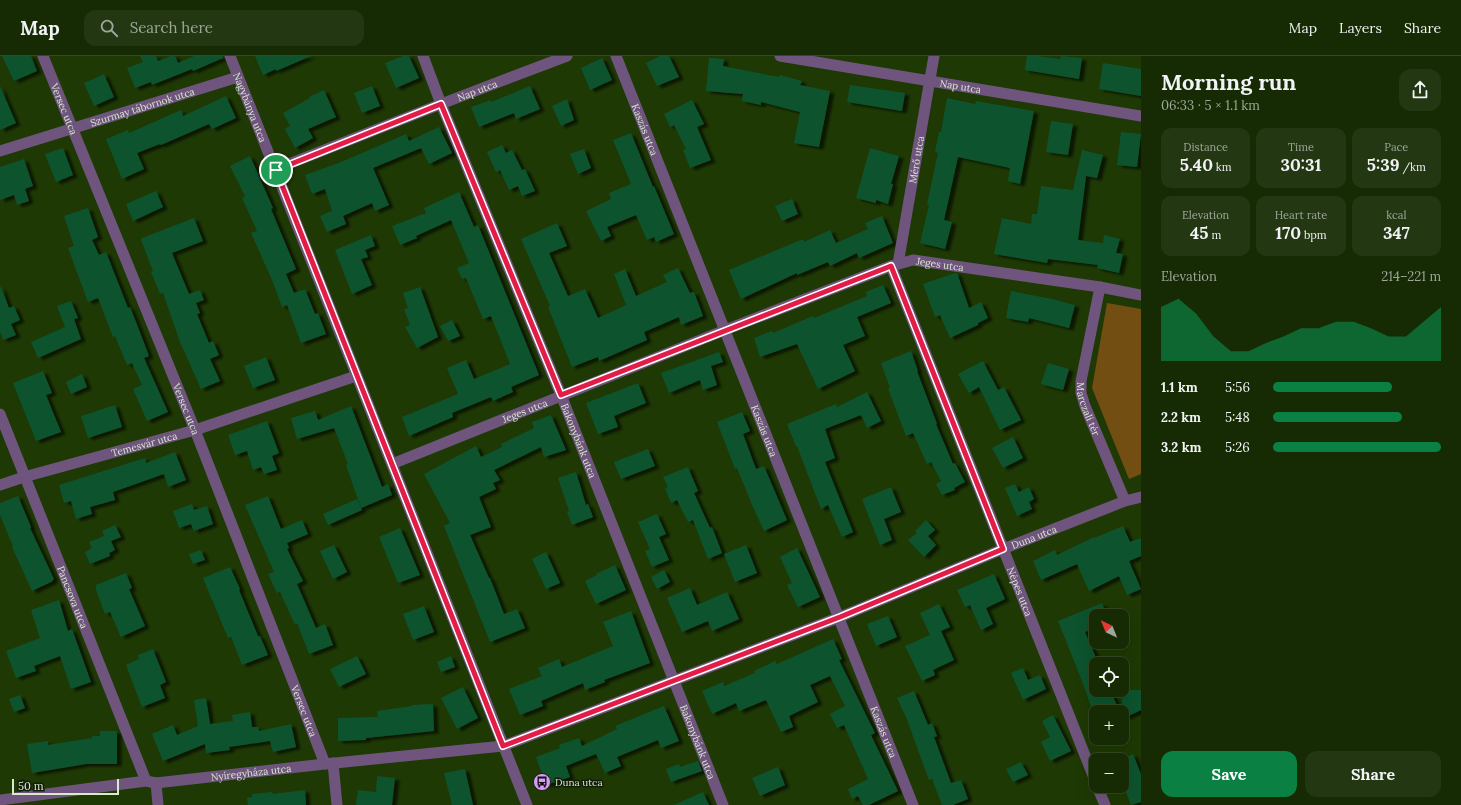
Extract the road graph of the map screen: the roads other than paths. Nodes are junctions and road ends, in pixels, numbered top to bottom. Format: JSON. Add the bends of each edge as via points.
{"nodes":[{"id":1,"x":44,"y":56,"type":"edge"},
{"id":2,"x":230,"y":56,"type":"edge"},
{"id":3,"x":423,"y":56,"type":"edge"},
{"id":4,"x":567,"y":56,"type":"edge"},
{"id":5,"x":616,"y":56,"type":"edge"},
{"id":6,"x":780,"y":56,"type":"edge"},
{"id":7,"x":934,"y":56,"type":"edge"},
{"id":8,"x":238,"y":77,"type":"junction"},
{"id":9,"x":930,"y":82,"type":"junction"},
{"id":10,"x":441,"y":104,"type":"junction"},
{"id":11,"x":1141,"y":116,"type":"edge"},
{"id":12,"x":73,"y":129,"type":"junction"},
{"id":13,"x":0,"y":151,"type":"edge"},
{"id":14,"x":276,"y":170,"type":"junction"},
{"id":15,"x":894,"y":265,"type":"junction"},
{"id":16,"x":1100,"y":288,"type":"junction"},
{"id":17,"x":1141,"y":295,"type":"edge"},
{"id":18,"x":725,"y":330,"type":"junction"},
{"id":19,"x":356,"y":376,"type":"junction"},
{"id":20,"x":561,"y":395,"type":"junction"},
{"id":21,"x":0,"y":414,"type":"edge"},
{"id":22,"x":195,"y":430,"type":"junction"},
{"id":23,"x":392,"y":464,"type":"junction"},
{"id":24,"x":24,"y":477,"type":"junction"},
{"id":25,"x":0,"y":485,"type":"edge"},
{"id":26,"x":1141,"y":497,"type":"edge"},
{"id":27,"x":1125,"y":501,"type":"junction"},
{"id":28,"x":1003,"y":549,"type":"junction"},
{"id":29,"x":840,"y":617,"type":"junction"},
{"id":30,"x":674,"y":682,"type":"junction"},
{"id":31,"x":503,"y":746,"type":"junction"},
{"id":32,"x":329,"y":763,"type":"junction"},
{"id":33,"x":1089,"y":765,"type":"edge"},
{"id":34,"x":151,"y":782,"type":"junction"},
{"id":35,"x":1100,"y":793,"type":"edge"},
{"id":36,"x":0,"y":800,"type":"edge"},
{"id":37,"x":158,"y":805,"type":"edge"},
{"id":38,"x":337,"y":805,"type":"edge"},
{"id":39,"x":527,"y":805,"type":"edge"},
{"id":40,"x":722,"y":805,"type":"edge"},
{"id":41,"x":914,"y":805,"type":"edge"},
{"id":42,"x":1105,"y":805,"type":"edge"}],
"edges":[{"from":1,"to":12,"type":"street","name":"Versec utca"},
{"from":2,"to":8,"type":"street","name":"Nagybánya utca"},
{"from":3,"to":10,"type":"street","name":"Bakonybánk utca"},
{"from":4,"to":10,"type":"street","name":"Nap utca"},
{"from":5,"to":18,"type":"street","name":"Kaszás utca"},
{"from":6,"to":9,"type":"street","name":"Nap utca"},
{"from":7,"to":9,"type":"street","name":"Mérő utca"},
{"from":8,"to":12,"type":"street","name":"Szurmay tábornok utca"},
{"from":8,"to":14,"type":"street","name":"Nagybánya utca"},
{"from":9,"to":11,"type":"street","name":"Nap utca"},
{"from":9,"to":15,"type":"street","name":"Mérő utca"},
{"from":10,"to":14,"type":"street","name":"Nap utca"},
{"from":10,"to":20,"type":"street","name":"Bakonybánk utca"},
{"from":12,"to":13,"type":"street","name":"Szurmay tábornok utca"},
{"from":12,"to":22,"type":"street","name":"Versec utca"},
{"from":14,"to":19,"type":"street","name":"Nagybánya utca"},
{"from":15,"to":16,"type":"street","name":"Jeges utca","via":[[913,260],[927,261]]},
{"from":15,"to":18,"type":"street","name":"Jeges utca"},
{"from":15,"to":28,"type":"street","name":"Népes utca"},
{"from":16,"to":17,"type":"street","name":"Jeges utca"},
{"from":16,"to":27,"type":"street","name":"Marczali tér","via":[[1081,381],[1081,393]]},
{"from":18,"to":20,"type":"street","name":"Jeges utca"},
{"from":18,"to":29,"type":"street","name":"Kaszás utca"},
{"from":19,"to":22,"type":"street","name":"Temesvár utca"},
{"from":19,"to":23,"type":"street","name":"Nagybánya utca"},
{"from":20,"to":23,"type":"street","name":"Jeges utca"},
{"from":20,"to":30,"type":"street","name":"Bakonybánk utca"},
{"from":21,"to":24,"type":"street","name":"Pancsova utca"},
{"from":22,"to":24,"type":"street","name":"Temesvár utca"},
{"from":22,"to":32,"type":"street","name":"Versec utca"},
{"from":23,"to":31,"type":"street","name":"Nagybánya utca"},
{"from":24,"to":25,"type":"street","name":"Temesvár utca"},
{"from":24,"to":34,"type":"street","name":"Pancsova utca"},
{"from":26,"to":27,"type":"street","name":"Duna utca"},
{"from":27,"to":28,"type":"street","name":"Duna utca"},
{"from":28,"to":29,"type":"street","name":"Duna utca"},
{"from":28,"to":33,"type":"street","name":"Népes utca"},
{"from":29,"to":30,"type":"street","name":"Duna utca"},
{"from":29,"to":41,"type":"street","name":"Kaszás utca"},
{"from":30,"to":31,"type":"street","name":"Duna utca"},
{"from":30,"to":40,"type":"street","name":"Bakonybánk utca"},
{"from":31,"to":32,"type":"street","name":"Nyíregyháza utca"},
{"from":31,"to":39,"type":"street","name":"Nagybánya utca"},
{"from":32,"to":34,"type":"street","name":"Nyíregyháza utca"},
{"from":32,"to":38,"type":"street","name":"Versec utca"},
{"from":34,"to":36,"type":"street","name":"Nyíregyháza utca"},
{"from":34,"to":37,"type":"street","name":"Pancsova utca"},
{"from":35,"to":42,"type":"street"}]}
